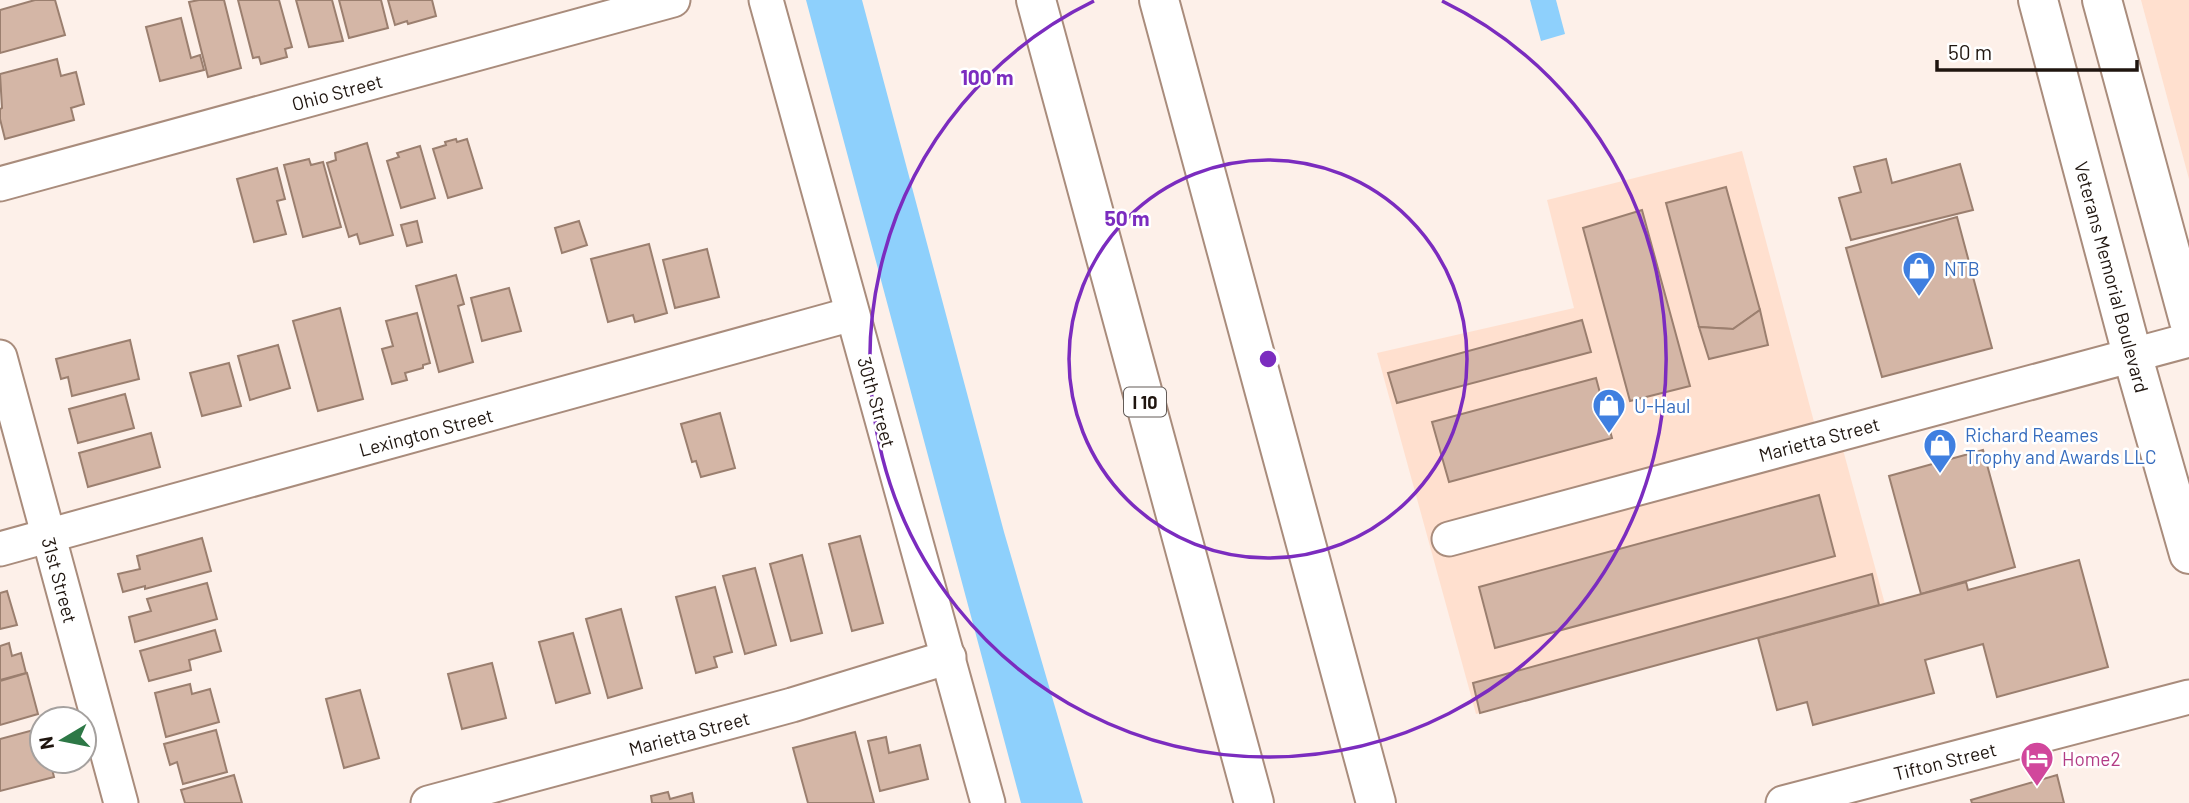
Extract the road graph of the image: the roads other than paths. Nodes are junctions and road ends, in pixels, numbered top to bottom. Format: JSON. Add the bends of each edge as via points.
{"nodes":[{"id":1,"x":673,"y":0,"type":"edge"},
{"id":2,"x":766,"y":0,"type":"edge"},
{"id":3,"x":1036,"y":0,"type":"edge"},
{"id":4,"x":1159,"y":0,"type":"edge"},
{"id":5,"x":2038,"y":0,"type":"edge"},
{"id":6,"x":2102,"y":0,"type":"edge"},
{"id":7,"x":0,"y":184,"type":"edge"},
{"id":8,"x":852,"y":314,"type":"junction"},
{"id":9,"x":2189,"y":321,"type":"edge"},
{"id":10,"x":2189,"y":340,"type":"edge"},
{"id":11,"x":2132,"y":354,"type":"junction"},
{"id":12,"x":0,"y":358,"type":"edge"},
{"id":13,"x":48,"y":536,"type":"junction"},
{"id":14,"x":1449,"y":539,"type":"dead end"},
{"id":15,"x":0,"y":549,"type":"edge"},
{"id":16,"x":2189,"y":554,"type":"edge"},
{"id":17,"x":949,"y":657,"type":"junction"},
{"id":18,"x":2189,"y":698,"type":"edge"},
{"id":19,"x":121,"y":803,"type":"edge"},
{"id":20,"x":428,"y":803,"type":"edge"},
{"id":21,"x":988,"y":803,"type":"edge"},
{"id":22,"x":1254,"y":803,"type":"edge"},
{"id":23,"x":1376,"y":803,"type":"edge"},
{"id":24,"x":1783,"y":803,"type":"edge"}],
"edges":[{"from":1,"to":7,"type":"street","name":"Ohio Street"},
{"from":2,"to":8,"type":"street","name":"30th Street"},
{"from":3,"to":22,"type":"main road","number":"I 10"},
{"from":4,"to":23,"type":"main road"},
{"from":5,"to":11,"type":"main road","name":"Veterans Memorial Boulevard"},
{"from":6,"to":9,"type":"main road"},
{"from":8,"to":13,"type":"street","name":"Lexington Street"},
{"from":8,"to":17,"type":"street","name":"30th Street"},
{"from":10,"to":11,"type":"street","name":"Marietta Street"},
{"from":11,"to":14,"type":"street","name":"Marietta Street"},
{"from":11,"to":16,"type":"main road","name":"Veterans Memorial Boulevard"},
{"from":12,"to":13,"type":"street","name":"31st Street"},
{"from":13,"to":15,"type":"street","name":"Lexington Street"},
{"from":13,"to":19,"type":"street","name":"31st Street"},
{"from":17,"to":20,"type":"street","name":"Marietta Street","via":[[792,705]]},
{"from":17,"to":21,"type":"street","name":"30th Street"},
{"from":18,"to":24,"type":"street","name":"Tifton Street"}]}
